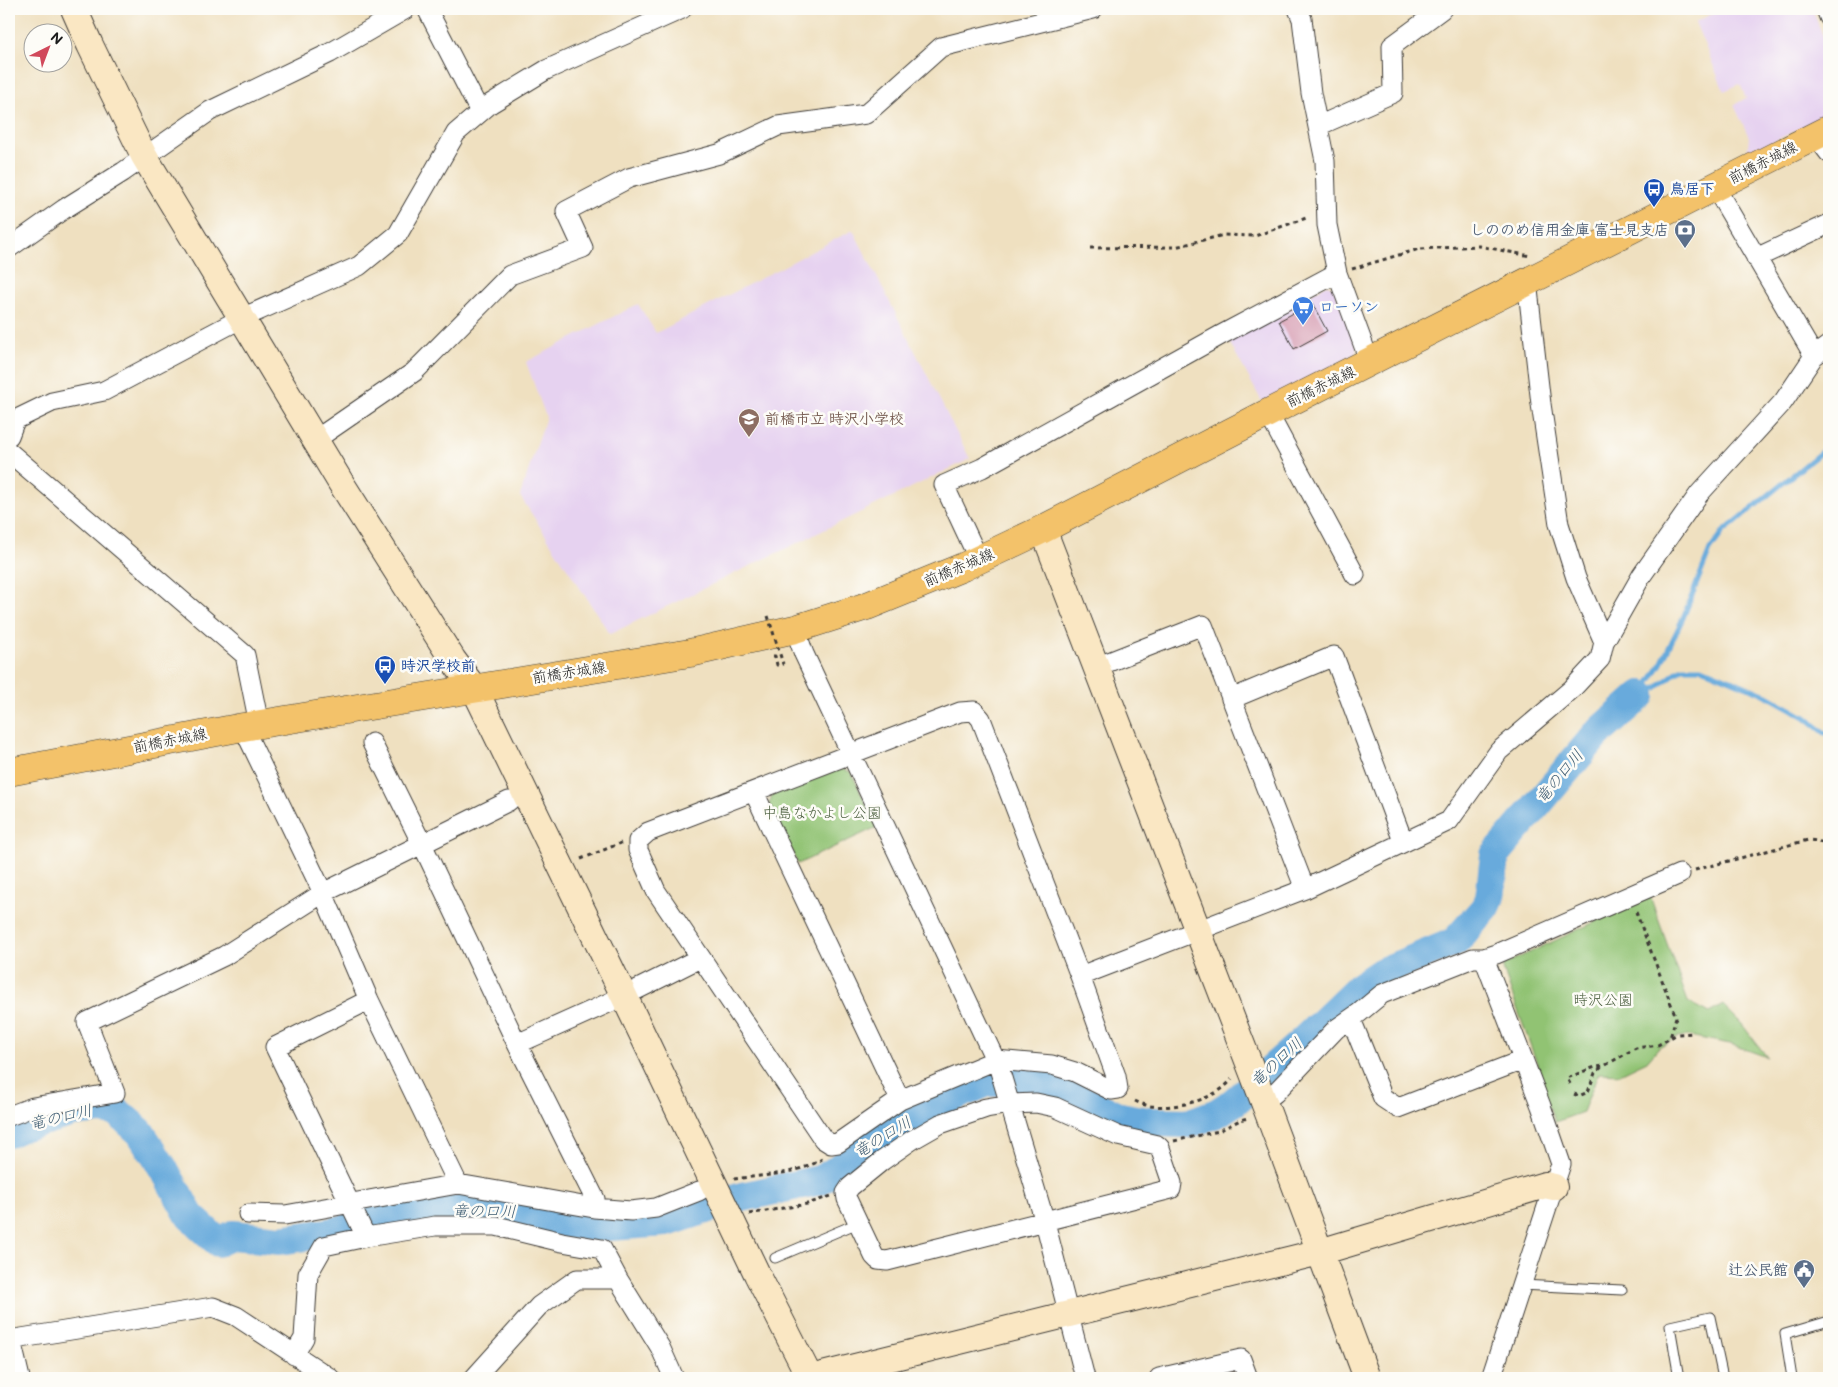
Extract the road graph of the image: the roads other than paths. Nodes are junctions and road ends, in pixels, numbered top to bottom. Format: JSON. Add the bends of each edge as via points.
{"nodes":[{"id":1,"x":74,"y":9,"type":"edge"},
{"id":2,"x":406,"y":9,"type":"edge"},
{"id":3,"x":427,"y":9,"type":"edge"},
{"id":4,"x":682,"y":9,"type":"edge"},
{"id":5,"x":1093,"y":9,"type":"edge"},
{"id":6,"x":1298,"y":9,"type":"edge"},
{"id":7,"x":1442,"y":9,"type":"edge"},
{"id":8,"x":1826,"y":9,"type":"edge"},
{"id":9,"x":1829,"y":17,"type":"edge"},
{"id":10,"x":480,"y":112,"type":"junction"},
{"id":11,"x":1318,"y":126,"type":"junction"},
{"id":12,"x":1825,"y":139,"type":"edge"},
{"id":13,"x":144,"y":156,"type":"junction"},
{"id":14,"x":1715,"y":187,"type":"junction"},
{"id":15,"x":1829,"y":224,"type":"edge"},
{"id":16,"x":9,"y":248,"type":"edge"},
{"id":17,"x":1756,"y":258,"type":"junction"},
{"id":18,"x":1337,"y":273,"type":"junction"},
{"id":19,"x":1528,"y":282,"type":"junction"},
{"id":20,"x":242,"y":318,"type":"junction"},
{"id":21,"x":1822,"y":351,"type":"edge"},
{"id":22,"x":1370,"y":362,"type":"junction"},
{"id":23,"x":1268,"y":413,"type":"junction"},
{"id":24,"x":9,"y":436,"type":"edge"},
{"id":25,"x":315,"y":440,"type":"junction"},
{"id":26,"x":9,"y":452,"type":"edge"},
{"id":27,"x":1043,"y":529,"type":"junction"},
{"id":28,"x":979,"y":560,"type":"junction"},
{"id":29,"x":1355,"y":575,"type":"dead end"},
{"id":30,"x":795,"y":629,"type":"junction"},
{"id":31,"x":1604,"y":642,"type":"junction"},
{"id":32,"x":1096,"y":667,"type":"junction"},
{"id":33,"x":474,"y":688,"type":"junction"},
{"id":34,"x":1230,"y":699,"type":"junction"},
{"id":35,"x":251,"y":726,"type":"junction"},
{"id":36,"x":372,"y":743,"type":"dead end"},
{"id":37,"x":851,"y":754,"type":"junction"},
{"id":38,"x":9,"y":772,"type":"edge"},
{"id":39,"x":754,"y":792,"type":"junction"},
{"id":40,"x":509,"y":801,"type":"dead end"},
{"id":41,"x":1403,"y":841,"type":"junction"},
{"id":42,"x":422,"y":844,"type":"junction"},
{"id":43,"x":1680,"y":874,"type":"road end"},
{"id":44,"x":1305,"y":889,"type":"junction"},
{"id":45,"x":323,"y":893,"type":"junction"},
{"id":46,"x":1196,"y":931,"type":"junction"},
{"id":47,"x":700,"y":958,"type":"junction"},
{"id":48,"x":1484,"y":958,"type":"junction"},
{"id":49,"x":1080,"y":976,"type":"junction"},
{"id":50,"x":624,"y":996,"type":"junction"},
{"id":51,"x":369,"y":1000,"type":"junction"},
{"id":52,"x":1351,"y":1018,"type":"junction"},
{"id":53,"x":517,"y":1044,"type":"junction"},
{"id":54,"x":1523,"y":1060,"type":"junction"},
{"id":55,"x":997,"y":1064,"type":"junction"},
{"id":56,"x":900,"y":1100,"type":"junction"},
{"id":57,"x":1009,"y":1100,"type":"junction"},
{"id":58,"x":1259,"y":1105,"type":"junction"},
{"id":59,"x":9,"y":1116,"type":"edge"},
{"id":60,"x":458,"y":1184,"type":"junction"},
{"id":61,"x":1554,"y":1187,"type":"junction"},
{"id":62,"x":725,"y":1199,"type":"junction"},
{"id":63,"x":350,"y":1205,"type":"junction"},
{"id":64,"x":594,"y":1208,"type":"junction"},
{"id":65,"x":248,"y":1214,"type":"dead end"},
{"id":66,"x":1046,"y":1222,"type":"junction"},
{"id":67,"x":858,"y":1223,"type":"junction"},
{"id":68,"x":365,"y":1235,"type":"junction"},
{"id":69,"x":1320,"y":1252,"type":"junction"},
{"id":70,"x":775,"y":1258,"type":"dead end"},
{"id":71,"x":618,"y":1279,"type":"junction"},
{"id":72,"x":1521,"y":1285,"type":"junction"},
{"id":73,"x":1622,"y":1290,"type":"dead end"},
{"id":74,"x":1070,"y":1314,"type":"junction"},
{"id":75,"x":1829,"y":1321,"type":"edge"},
{"id":76,"x":10,"y":1340,"type":"edge"},
{"id":77,"x":294,"y":1355,"type":"junction"},
{"id":78,"x":20,"y":1378,"type":"edge"},
{"id":79,"x":330,"y":1378,"type":"edge"},
{"id":80,"x":474,"y":1378,"type":"edge"},
{"id":81,"x":674,"y":1378,"type":"edge"},
{"id":82,"x":810,"y":1378,"type":"edge"},
{"id":83,"x":1086,"y":1378,"type":"edge"},
{"id":84,"x":1159,"y":1378,"type":"edge"},
{"id":85,"x":1248,"y":1378,"type":"edge"},
{"id":86,"x":1367,"y":1378,"type":"edge"},
{"id":87,"x":1491,"y":1378,"type":"edge"},
{"id":88,"x":1679,"y":1378,"type":"edge"},
{"id":89,"x":1723,"y":1378,"type":"edge"},
{"id":90,"x":1792,"y":1378,"type":"edge"}],
"edges":[{"from":1,"to":13,"type":"street"},
{"from":2,"to":13,"type":"street","via":[[330,53],[210,111]]},
{"from":3,"to":10,"type":"street"},
{"from":4,"to":10,"type":"street","via":[[546,70]]},
{"from":5,"to":25,"type":"street","via":[[941,47],[866,114],[778,126],[718,154],[629,178],[566,210],[583,248],[510,275],[414,372]]},
{"from":6,"to":11,"type":"street"},
{"from":7,"to":11,"type":"street","via":[[1392,46],[1393,93]]},
{"from":8,"to":9,"type":"street"},
{"from":10,"to":20,"type":"street","via":[[456,134],[398,234],[359,266]]},
{"from":11,"to":18,"type":"street","via":[[1325,161],[1327,225]]},
{"from":12,"to":14,"type":"main road","name":"前橋赤城線"},
{"from":13,"to":16,"type":"street"},
{"from":13,"to":20,"type":"street"},
{"from":14,"to":17,"type":"street"},
{"from":14,"to":19,"type":"main road","name":"前橋赤城線"},
{"from":15,"to":17,"type":"street"},
{"from":17,"to":21,"type":"street"},
{"from":18,"to":22,"type":"street"},
{"from":18,"to":28,"type":"street","via":[[982,468],[944,485]]},
{"from":19,"to":22,"type":"main road","name":"前橋赤城線"},
{"from":19,"to":31,"type":"street","via":[[1541,404],[1559,524],[1576,578]]},
{"from":20,"to":24,"type":"street","via":[[104,391],[52,402],[14,420]]},
{"from":20,"to":25,"type":"street"},
{"from":21,"to":31,"type":"street","via":[[1783,402],[1699,494],[1642,575]]},
{"from":22,"to":23,"type":"main road","name":"前橋赤城線"},
{"from":23,"to":27,"type":"main road","name":"前橋赤城線"},
{"from":23,"to":29,"type":"street"},
{"from":25,"to":33,"type":"street","via":[[453,660]]},
{"from":26,"to":35,"type":"street","via":[[245,655]]},
{"from":27,"to":28,"type":"main road","name":"前橋赤城線"},
{"from":27,"to":32,"type":"street"},
{"from":28,"to":30,"type":"main road","name":"前橋赤城線","via":[[867,606]]},
{"from":30,"to":33,"type":"main road","name":"前橋赤城線","via":[[690,653]]},
{"from":30,"to":37,"type":"street"},
{"from":31,"to":41,"type":"street","via":[[1600,659],[1572,689],[1499,751],[1448,821]]},
{"from":32,"to":34,"type":"street","via":[[1203,625]]},
{"from":32,"to":46,"type":"street"},
{"from":33,"to":35,"type":"main road","name":"前橋赤城線"},
{"from":33,"to":50,"type":"street"},
{"from":34,"to":41,"type":"street","via":[[1334,656]]},
{"from":34,"to":44,"type":"street"},
{"from":35,"to":38,"type":"main road","name":"前橋赤城線"},
{"from":35,"to":45,"type":"street"},
{"from":36,"to":42,"type":"street"},
{"from":37,"to":39,"type":"street"},
{"from":37,"to":49,"type":"street","via":[[960,712],[974,711],[981,719]]},
{"from":37,"to":55,"type":"street"},
{"from":39,"to":47,"type":"street","via":[[648,832],[638,841],[638,850],[656,891]]},
{"from":39,"to":56,"type":"street"},
{"from":40,"to":42,"type":"street"},
{"from":41,"to":44,"type":"street"},
{"from":42,"to":45,"type":"street"},
{"from":42,"to":53,"type":"street"},
{"from":43,"to":48,"type":"street"},
{"from":44,"to":46,"type":"street"},
{"from":45,"to":51,"type":"street"},
{"from":45,"to":59,"type":"street","via":[[224,956],[87,1022],[115,1093],[32,1107]]},
{"from":46,"to":49,"type":"street"},
{"from":46,"to":58,"type":"street","via":[[1243,1072]]},
{"from":47,"to":50,"type":"street"},
{"from":47,"to":56,"type":"street","via":[[831,1144]]},
{"from":48,"to":52,"type":"street","via":[[1472,958],[1382,994]]},
{"from":48,"to":54,"type":"street"},
{"from":49,"to":55,"type":"street","via":[[1118,1089],[1111,1090],[1075,1072],[1052,1065]]},
{"from":50,"to":53,"type":"street"},
{"from":50,"to":62,"type":"street"},
{"from":51,"to":60,"type":"street"},
{"from":51,"to":63,"type":"street","via":[[275,1047]]},
{"from":52,"to":54,"type":"street","via":[[1382,1098],[1398,1108]]},
{"from":52,"to":58,"type":"street","via":[[1336,1028],[1275,1093]]},
{"from":53,"to":64,"type":"street","via":[[595,1199]]},
{"from":54,"to":61,"type":"street","via":[[1561,1164]]},
{"from":55,"to":56,"type":"street"},
{"from":55,"to":57,"type":"street"},
{"from":57,"to":66,"type":"street"},
{"from":57,"to":66,"type":"street","via":[[1055,1107],[1109,1133],[1157,1145],[1172,1183],[1171,1190],[1165,1192]]},
{"from":57,"to":67,"type":"street","via":[[940,1124],[912,1140],[850,1187],[847,1199]]},
{"from":58,"to":69,"type":"street"},
{"from":60,"to":63,"type":"street"},
{"from":60,"to":64,"type":"street"},
{"from":61,"to":69,"type":"street","via":[[1545,1185]]},
{"from":61,"to":72,"type":"street"},
{"from":62,"to":64,"type":"street","via":[[631,1211]]},
{"from":62,"to":82,"type":"street"},
{"from":63,"to":65,"type":"street","via":[[285,1215]]},
{"from":63,"to":68,"type":"street"},
{"from":66,"to":67,"type":"street","via":[[883,1261],[874,1256]]},
{"from":66,"to":74,"type":"street"},
{"from":67,"to":70,"type":"lane"},
{"from":68,"to":71,"type":"street","via":[[435,1226],[496,1226],[602,1249]]},
{"from":68,"to":77,"type":"street","via":[[324,1246],[308,1274],[304,1338]]},
{"from":69,"to":74,"type":"street"},
{"from":69,"to":86,"type":"street"},
{"from":71,"to":80,"type":"street","via":[[576,1279],[539,1306]]},
{"from":71,"to":81,"type":"street","via":[[660,1347]]},
{"from":72,"to":73,"type":"lane"},
{"from":72,"to":87,"type":"street"},
{"from":74,"to":82,"type":"street"},
{"from":74,"to":83,"type":"street"},
{"from":75,"to":90,"type":"lane","via":[[1786,1334]]},
{"from":76,"to":77,"type":"street","via":[[213,1307],[236,1316]]},
{"from":76,"to":78,"type":"street"},
{"from":77,"to":79,"type":"street"},
{"from":84,"to":85,"type":"street","via":[[1241,1359]]},
{"from":88,"to":89,"type":"lane","via":[[1670,1326],[1710,1317]]}]}
